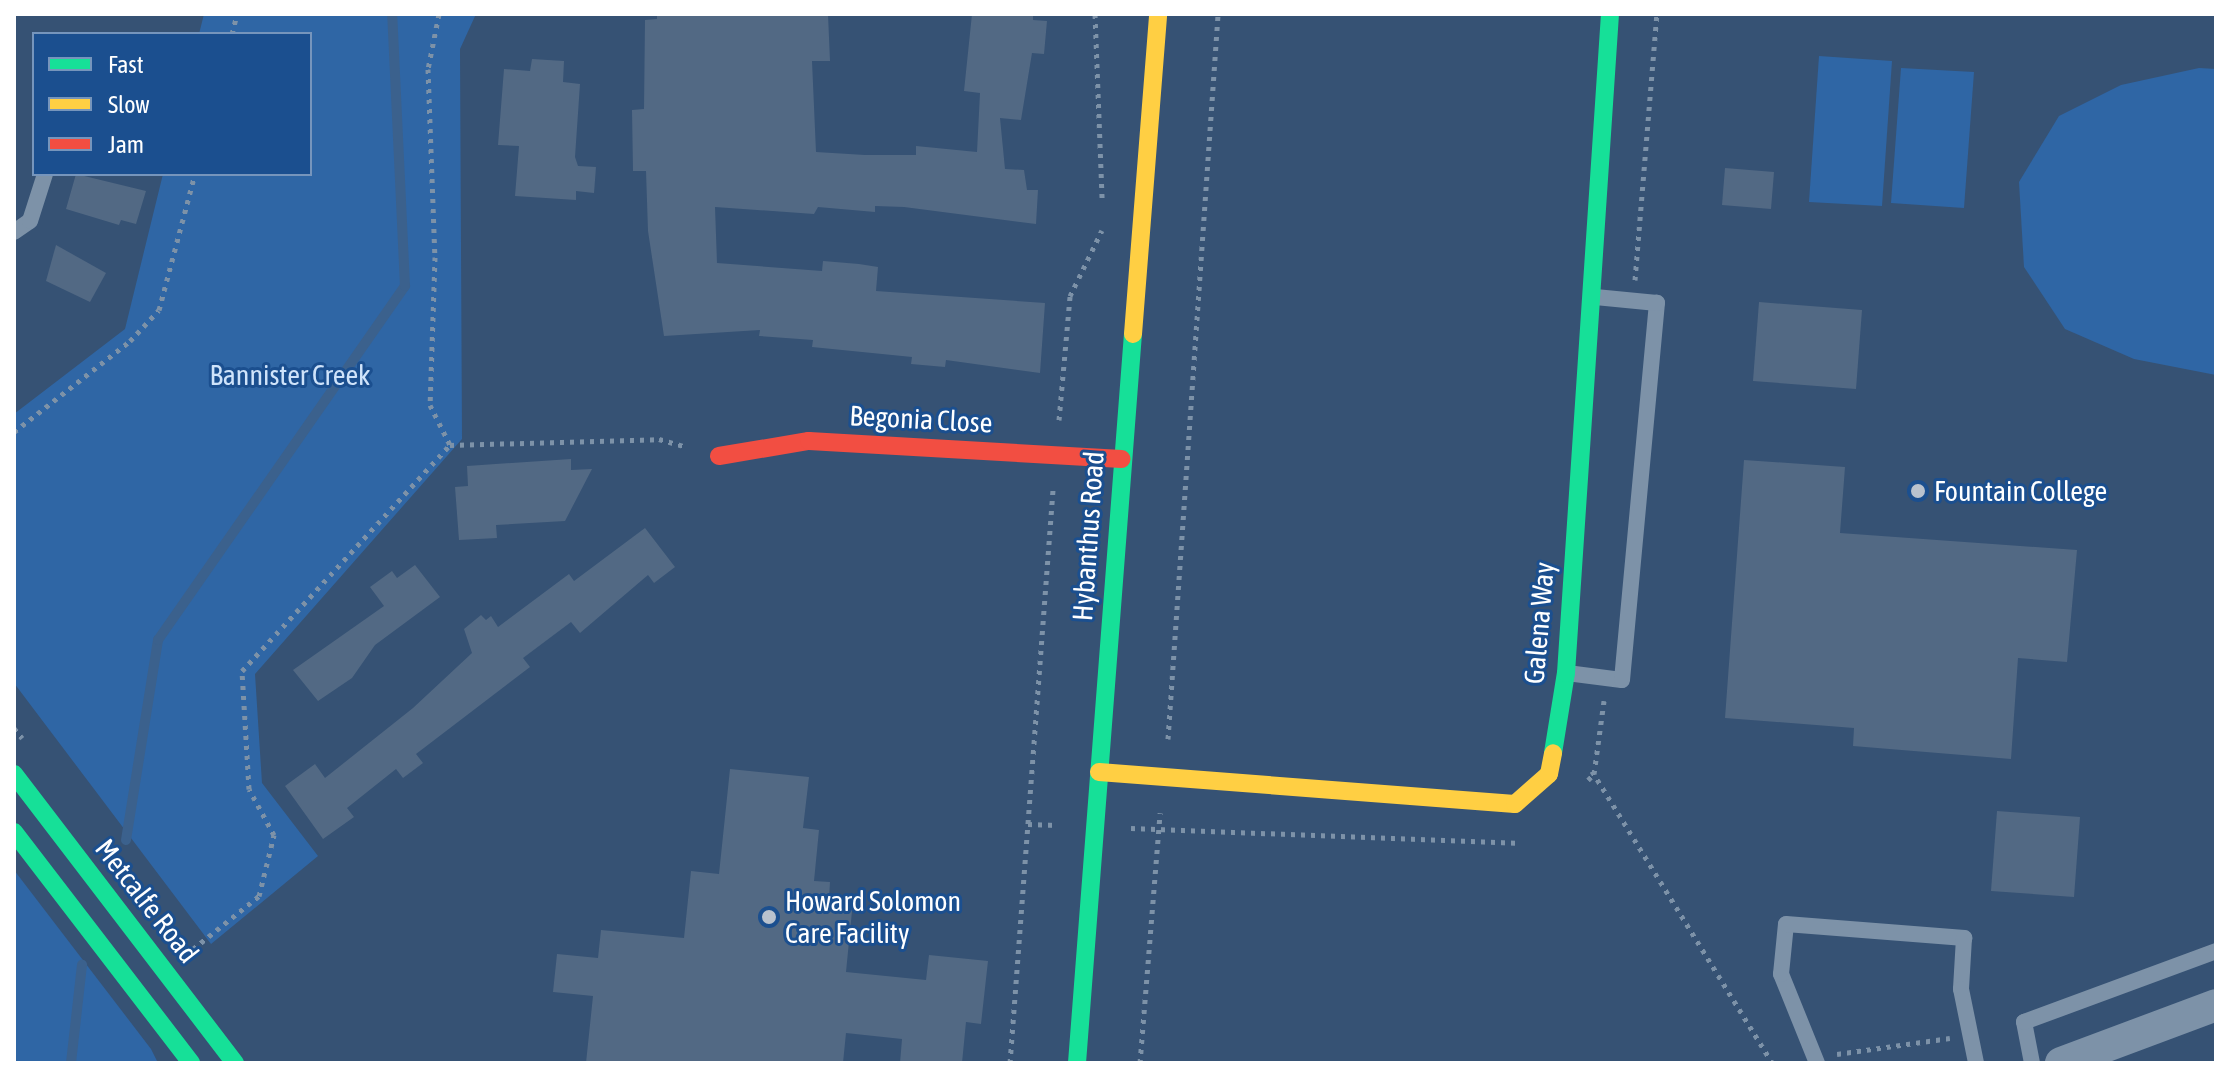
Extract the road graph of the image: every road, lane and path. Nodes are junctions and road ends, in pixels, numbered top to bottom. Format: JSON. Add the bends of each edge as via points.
{"nodes":[{"id":1,"x":439,"y":14,"type":"edge"},
{"id":2,"x":1095,"y":14,"type":"edge"},
{"id":3,"x":1158,"y":14,"type":"edge"},
{"id":4,"x":1218,"y":14,"type":"edge"},
{"id":5,"x":1610,"y":14,"type":"edge"},
{"id":6,"x":44,"y":176,"type":"edge"},
{"id":7,"x":194,"y":176,"type":"edge"},
{"id":8,"x":1102,"y":212,"type":"dead end"},
{"id":9,"x":1103,"y":227,"type":"dead end"},
{"id":10,"x":14,"y":232,"type":"edge"},
{"id":11,"x":1589,"y":297,"type":"junction"},
{"id":12,"x":14,"y":432,"type":"edge"},
{"id":13,"x":1058,"y":433,"type":"dead end"},
{"id":14,"x":450,"y":445,"type":"junction"},
{"id":15,"x":719,"y":456,"type":"joint"},
{"id":16,"x":1121,"y":459,"type":"junction"},
{"id":17,"x":1054,"y":479,"type":"dead end"},
{"id":18,"x":1566,"y":673,"type":"junction"},
{"id":19,"x":1099,"y":772,"type":"junction"},
{"id":20,"x":14,"y":774,"type":"edge"},
{"id":21,"x":1594,"y":774,"type":"dead end"},
{"id":22,"x":1165,"y":778,"type":"junction"},
{"id":23,"x":14,"y":832,"type":"edge"},
{"id":24,"x":2216,"y":951,"type":"edge"},
{"id":25,"x":188,"y":953,"type":"dead end"},
{"id":26,"x":2216,"y":1005,"type":"edge"},
{"id":27,"x":191,"y":1063,"type":"edge"},
{"id":28,"x":235,"y":1063,"type":"edge"},
{"id":29,"x":1010,"y":1063,"type":"edge"},
{"id":30,"x":1077,"y":1063,"type":"edge"},
{"id":31,"x":1140,"y":1063,"type":"edge"},
{"id":32,"x":1772,"y":1063,"type":"edge"},
{"id":33,"x":1817,"y":1063,"type":"edge"},
{"id":34,"x":1976,"y":1063,"type":"edge"},
{"id":35,"x":2032,"y":1063,"type":"edge"},
{"id":36,"x":2061,"y":1063,"type":"edge"}],
"edges":[{"from":1,"to":14,"type":"path","via":[[428,69],[435,257],[430,405]]},
{"from":2,"to":8,"type":"path"},
{"from":3,"to":16,"type":"street","name":"Hybanthus Road"},
{"from":4,"to":22,"type":"path"},
{"from":5,"to":11,"type":"street","name":"Galena Way"},
{"from":6,"to":10,"type":"lane","via":[[30,221]]},
{"from":7,"to":12,"type":"path","via":[[159,310],[130,341]]},
{"from":9,"to":13,"type":"path","via":[[1070,296]]},
{"from":11,"to":18,"type":"street","name":"Galena Way"},
{"from":11,"to":18,"type":"lane","via":[[1657,303],[1622,680]]},
{"from":14,"to":15,"type":"path","via":[[659,439]]},
{"from":14,"to":25,"type":"path","via":[[242,671],[249,789],[274,835],[259,896]]},
{"from":15,"to":16,"type":"street","name":"Begonia Close","via":[[809,441]]},
{"from":16,"to":19,"type":"street","name":"Hybanthus Road"},
{"from":17,"to":29,"type":"path"},
{"from":18,"to":22,"type":"street","name":"Galena Way","via":[[1549,774],[1515,804]]},
{"from":19,"to":22,"type":"street","name":"Galena Way"},
{"from":19,"to":30,"type":"street","name":"Hybanthus Road"},
{"from":20,"to":28,"type":"street","name":"Metcalfe Road"},
{"from":21,"to":32,"type":"path"},
{"from":22,"to":31,"type":"path"},
{"from":23,"to":27,"type":"street"},
{"from":24,"to":35,"type":"lane","via":[[2024,1022]]},
{"from":26,"to":36,"type":"street"},
{"from":33,"to":34,"type":"lane","via":[[1781,974],[1786,924],[1964,938],[1961,989]]}]}
